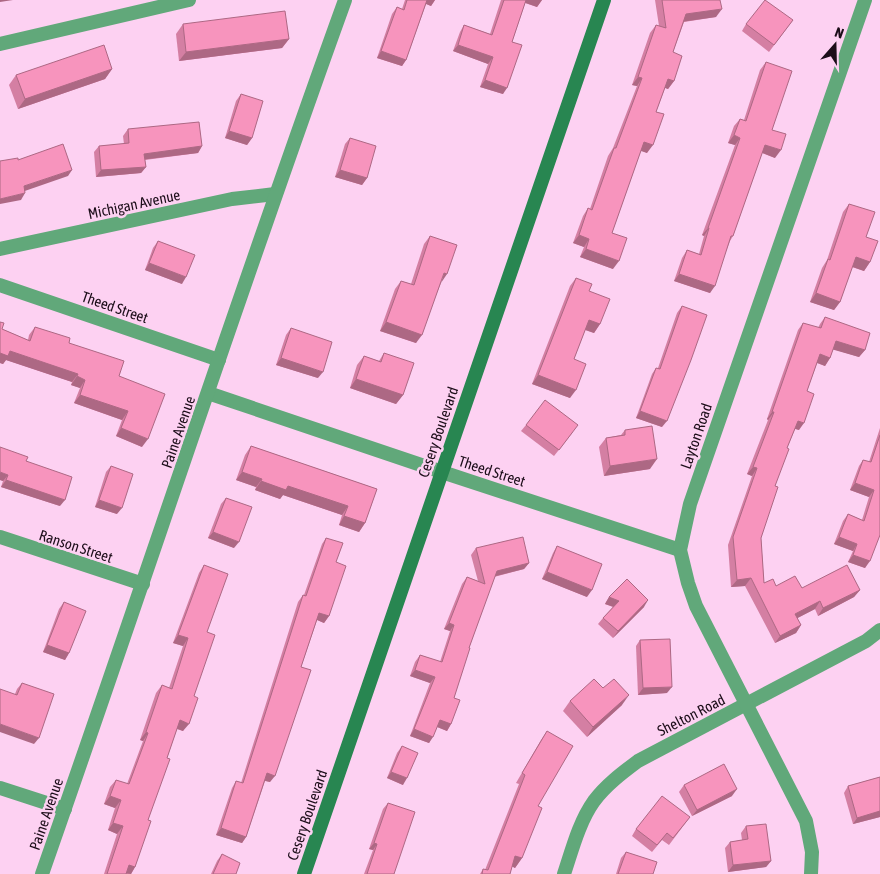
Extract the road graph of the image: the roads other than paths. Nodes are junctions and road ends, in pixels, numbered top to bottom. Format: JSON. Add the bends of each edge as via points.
{"nodes":[{"id":1,"x":189,"y":0,"type":"edge"},
{"id":2,"x":345,"y":0,"type":"edge"},
{"id":3,"x":604,"y":0,"type":"edge"},
{"id":4,"x":865,"y":0,"type":"edge"},
{"id":5,"x":0,"y":44,"type":"edge"},
{"id":6,"x":275,"y":194,"type":"junction"},
{"id":7,"x":0,"y":249,"type":"edge"},
{"id":8,"x":0,"y":285,"type":"edge"},
{"id":9,"x":219,"y":360,"type":"junction"},
{"id":10,"x":208,"y":393,"type":"junction"},
{"id":11,"x":442,"y":472,"type":"junction"},
{"id":12,"x":0,"y":538,"type":"edge"},
{"id":13,"x":680,"y":550,"type":"junction"},
{"id":14,"x":143,"y":584,"type":"junction"},
{"id":15,"x":880,"y":630,"type":"edge"},
{"id":16,"x":747,"y":705,"type":"junction"},
{"id":17,"x":0,"y":788,"type":"edge"},
{"id":18,"x":65,"y":809,"type":"junction"},
{"id":19,"x":42,"y":874,"type":"edge"},
{"id":20,"x":304,"y":874,"type":"edge"},
{"id":21,"x":564,"y":874,"type":"edge"},
{"id":22,"x":811,"y":874,"type":"edge"}],
"edges":[{"from":1,"to":5,"type":"street"},
{"from":2,"to":6,"type":"street","name":"Paine Avenue"},
{"from":3,"to":11,"type":"main road","name":"Cesery Boulevard"},
{"from":4,"to":13,"type":"street","name":"Layton Road","via":[[690,504]]},
{"from":6,"to":7,"type":"street","name":"Michigan Avenue","via":[[232,199]]},
{"from":6,"to":9,"type":"street","name":"Paine Avenue"},
{"from":8,"to":9,"type":"street","name":"Theed Street"},
{"from":9,"to":10,"type":"street","name":"Paine Avenue"},
{"from":10,"to":11,"type":"street","name":"Theed Street"},
{"from":10,"to":14,"type":"street","name":"Paine Avenue"},
{"from":11,"to":13,"type":"street","name":"Theed Street"},
{"from":11,"to":20,"type":"main road","name":"Cesery Boulevard"},
{"from":12,"to":14,"type":"street","name":"Ranson Street"},
{"from":13,"to":16,"type":"street","name":"Layton Road","via":[[696,606]]},
{"from":14,"to":18,"type":"street","name":"Paine Avenue"},
{"from":15,"to":16,"type":"street","name":"Shelton Road","via":[[866,642]]},
{"from":16,"to":21,"type":"street","name":"Shelton Road","via":[[638,761],[615,778],[594,801],[580,826]]},
{"from":16,"to":22,"type":"street","name":"Layton Road","via":[[806,821],[812,852]]},
{"from":17,"to":18,"type":"street"},
{"from":18,"to":19,"type":"street","name":"Paine Avenue"}]}
